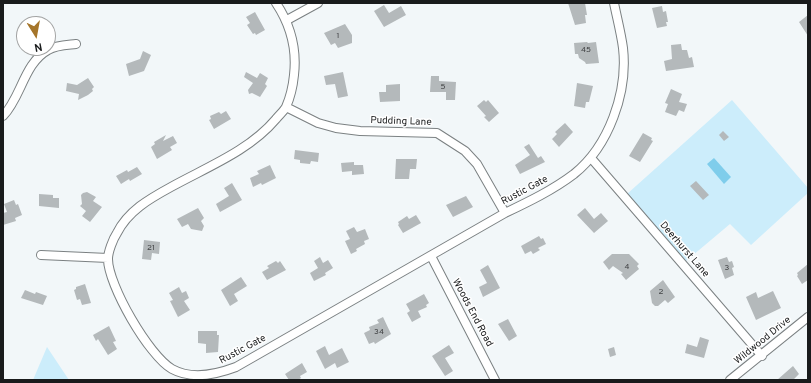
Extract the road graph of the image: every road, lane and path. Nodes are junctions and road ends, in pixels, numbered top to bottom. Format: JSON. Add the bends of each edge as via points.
{"nodes":[{"id":1,"x":276,"y":3,"type":"edge"},
{"id":2,"x":318,"y":3,"type":"edge"},
{"id":3,"x":614,"y":3,"type":"edge"},
{"id":4,"x":287,"y":20,"type":"junction"},
{"id":5,"x":76,"y":44,"type":"dead end"},
{"id":6,"x":286,"y":107,"type":"junction"},
{"id":7,"x":3,"y":116,"type":"edge"},
{"id":8,"x":591,"y":158,"type":"junction"},
{"id":9,"x":504,"y":213,"type":"junction"},
{"id":10,"x":41,"y":255,"type":"dead end"},
{"id":11,"x":431,"y":256,"type":"junction"},
{"id":12,"x":108,"y":258,"type":"junction"},
{"id":13,"x":808,"y":317,"type":"edge"},
{"id":14,"x":762,"y":356,"type":"junction"},
{"id":15,"x":495,"y":380,"type":"edge"},
{"id":16,"x":730,"y":380,"type":"edge"}],
"edges":[{"from":1,"to":4,"type":"street"},
{"from":2,"to":4,"type":"street"},
{"from":3,"to":8,"type":"street","name":"Rustic Gate","via":[[623,49],[621,83],[617,106],[609,127]]},
{"from":4,"to":6,"type":"street","via":[[295,64]]},
{"from":5,"to":7,"type":"street","via":[[56,47],[41,55],[34,62]]},
{"from":6,"to":9,"type":"street","name":"Pudding Lane","via":[[318,123],[336,128],[437,134],[465,151],[477,164]]},
{"from":6,"to":12,"type":"street","via":[[252,142],[144,202],[127,217],[116,234]]},
{"from":8,"to":9,"type":"street","name":"Rustic Gate","via":[[556,186]]},
{"from":8,"to":14,"type":"street","name":"Deerhurst Lane"},
{"from":9,"to":11,"type":"street","name":"Rustic Gate"},
{"from":10,"to":12,"type":"street"},
{"from":11,"to":12,"type":"street","name":"Rustic Gate","via":[[236,367],[217,374],[199,376],[171,369],[154,354],[113,282]]},
{"from":11,"to":15,"type":"street","name":"Woods End Road"},
{"from":13,"to":14,"type":"street","name":"Wildwood Drive"},
{"from":14,"to":16,"type":"street","name":"Wildwood Drive"}]}
